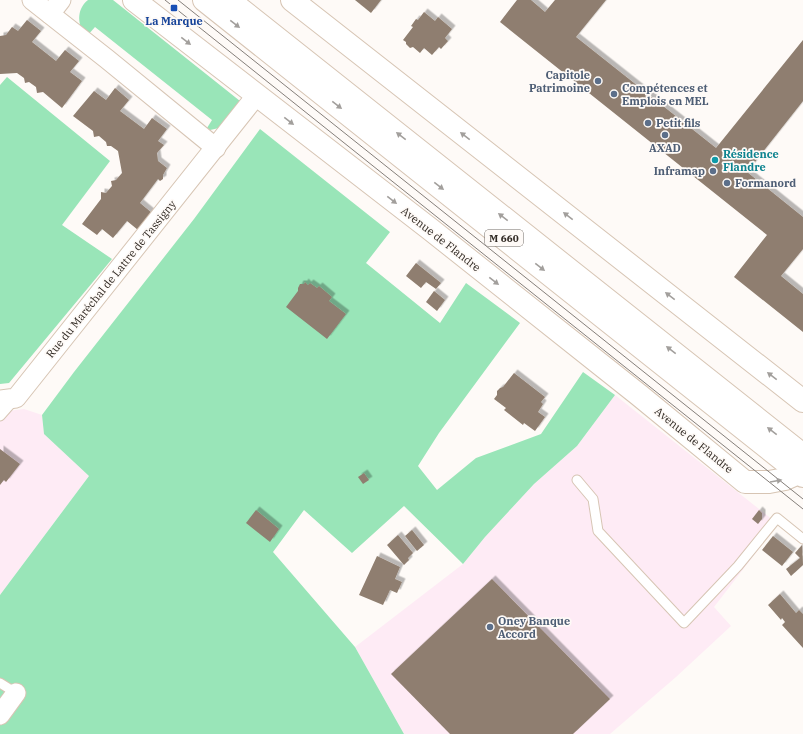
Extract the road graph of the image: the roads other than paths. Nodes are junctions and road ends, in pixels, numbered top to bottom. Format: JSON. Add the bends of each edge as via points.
{"nodes":[{"id":1,"x":32,"y":0,"type":"edge"},
{"id":2,"x":134,"y":0,"type":"edge"},
{"id":3,"x":204,"y":0,"type":"edge"},
{"id":4,"x":229,"y":0,"type":"edge"},
{"id":5,"x":292,"y":0,"type":"edge"},
{"id":6,"x":56,"y":7,"type":"edge"},
{"id":7,"x":256,"y":96,"type":"junction"},
{"id":8,"x":216,"y":148,"type":"junction"},
{"id":9,"x":8,"y":399,"type":"edge"},
{"id":10,"x":803,"y":401,"type":"edge"},
{"id":11,"x":0,"y":416,"type":"edge"},
{"id":12,"x":802,"y":468,"type":"edge"},
{"id":13,"x":577,"y":480,"type":"dead end"},
{"id":14,"x":803,"y":539,"type":"edge"},
{"id":15,"x":8,"y":688,"type":"edge"},
{"id":16,"x":0,"y":715,"type":"edge"}],
"edges":[{"from":1,"to":6,"type":"street"},
{"from":2,"to":7,"type":"street","name":"Avenue de Flandre","one_way":true},
{"from":3,"to":12,"type":"street","number":"M 660","one_way":true},
{"from":12,"to":4,"type":"street","number":"M 660","one_way":true},
{"from":10,"to":5,"type":"street","one_way":true},
{"from":6,"to":8,"type":"street"},
{"from":7,"to":8,"type":"street","name":"Rue du Maréchal de Lattre de Tassigny"},
{"from":7,"to":12,"type":"street","name":"Avenue de Flandre","one_way":true,"via":[[442,239],[745,482],[774,482],[786,479]]},
{"from":8,"to":9,"type":"street","name":"Rue du Maréchal de Lattre de Tassigny"},
{"from":9,"to":11,"type":"lane"},
{"from":13,"to":14,"type":"lane","via":[[593,499],[598,531],[684,624],[738,566],[777,518]]},
{"from":15,"to":16,"type":"street"}]}
